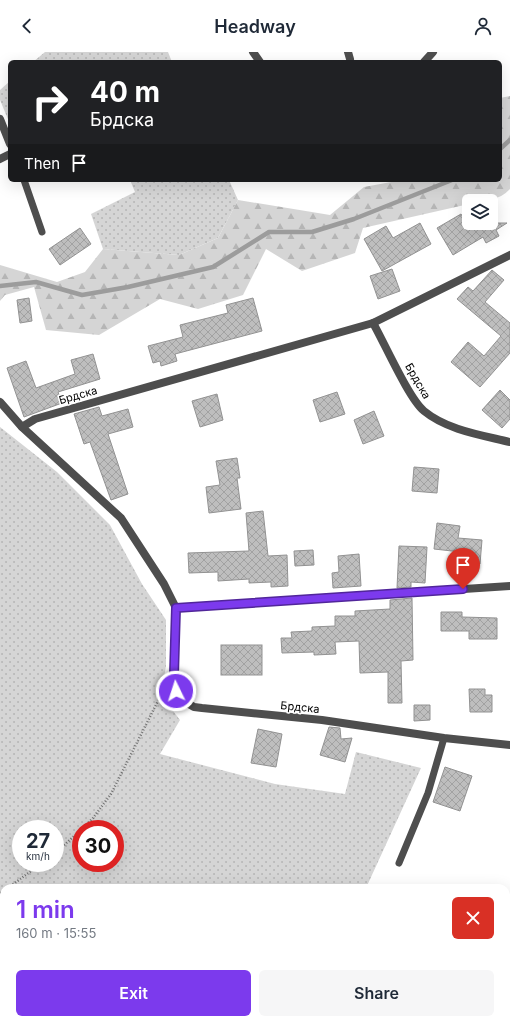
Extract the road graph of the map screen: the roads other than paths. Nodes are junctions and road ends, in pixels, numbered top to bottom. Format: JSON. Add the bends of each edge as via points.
{"nodes":[{"id":1,"x":433,"y":52,"type":"edge"},
{"id":2,"x":426,"y":60,"type":"edge"},
{"id":3,"x":0,"y":119,"type":"edge"},
{"id":4,"x":8,"y":139,"type":"edge"},
{"id":5,"x":25,"y":182,"type":"edge"},
{"id":6,"x":42,"y":232,"type":"dead end"},
{"id":7,"x":510,"y":255,"type":"edge"},
{"id":8,"x":373,"y":323,"type":"junction"},
{"id":9,"x":0,"y":402,"type":"edge"},
{"id":10,"x":22,"y":427,"type":"junction"},
{"id":11,"x":510,"y":442,"type":"edge"},
{"id":12,"x":510,"y":586,"type":"edge"},
{"id":13,"x":176,"y":608,"type":"junction"},
{"id":14,"x":444,"y":738,"type":"junction"},
{"id":15,"x":510,"y":745,"type":"edge"},
{"id":16,"x":399,"y":863,"type":"dead end"}],
"edges":[{"from":1,"to":2,"type":"street"},
{"from":3,"to":4,"type":"street"},
{"from":5,"to":6,"type":"lane"},
{"from":7,"to":8,"type":"street","name":"Брдска"},
{"from":8,"to":10,"type":"street","name":"Брдска","via":[[35,419]]},
{"from":8,"to":11,"type":"street","name":"Брдска","via":[[409,390],[424,411],[453,427]]},
{"from":9,"to":10,"type":"street"},
{"from":10,"to":13,"type":"street","name":"Брдска","via":[[121,518],[164,584]]},
{"from":12,"to":13,"type":"street"},
{"from":13,"to":14,"type":"street","name":"Брдска","via":[[176,691],[182,700],[194,706],[322,720]]},
{"from":14,"to":15,"type":"street","name":"Брдска"},
{"from":14,"to":16,"type":"lane","via":[[428,793]]}]}
